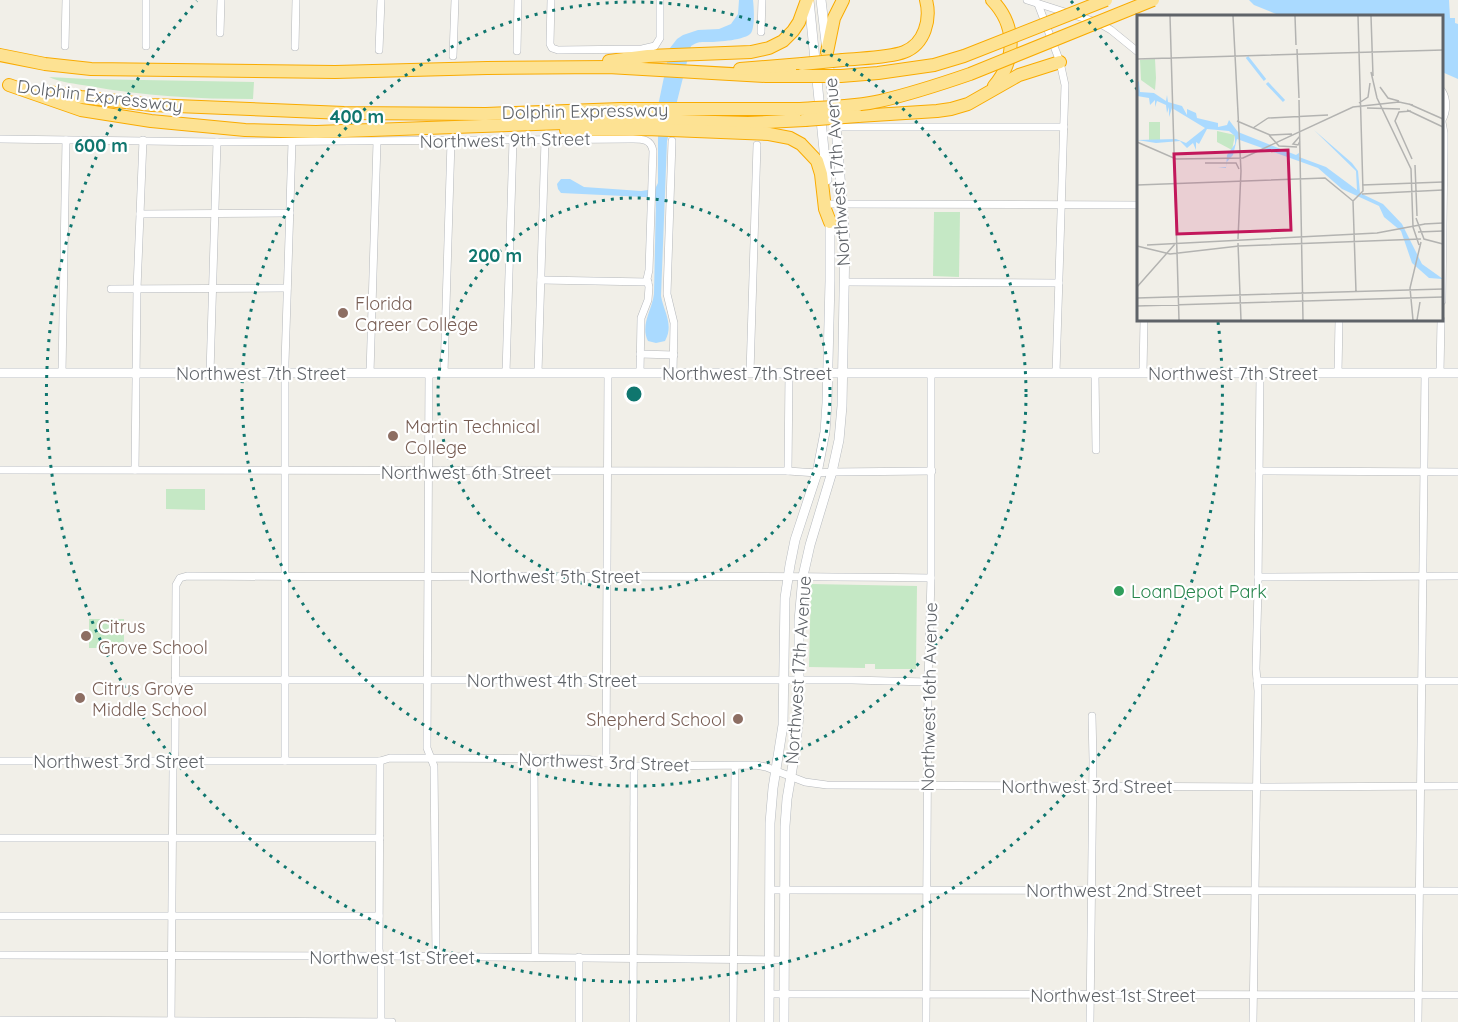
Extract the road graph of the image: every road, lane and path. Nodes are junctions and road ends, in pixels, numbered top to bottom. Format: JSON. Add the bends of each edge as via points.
{"nodes":[{"id":1,"x":66,"y":0,"type":"edge"},
{"id":2,"x":146,"y":0,"type":"edge"},
{"id":3,"x":220,"y":0,"type":"edge"},
{"id":4,"x":296,"y":0,"type":"edge"},
{"id":5,"x":381,"y":0,"type":"edge"},
{"id":6,"x":455,"y":0,"type":"edge"},
{"id":7,"x":518,"y":0,"type":"edge"},
{"id":8,"x":551,"y":0,"type":"edge"},
{"id":9,"x":762,"y":0,"type":"edge"},
{"id":10,"x":808,"y":0,"type":"edge"},
{"id":11,"x":821,"y":0,"type":"edge"},
{"id":12,"x":843,"y":0,"type":"edge"},
{"id":13,"x":926,"y":0,"type":"edge"},
{"id":14,"x":992,"y":0,"type":"edge"},
{"id":15,"x":1027,"y":0,"type":"edge"},
{"id":16,"x":1106,"y":0,"type":"edge"},
{"id":17,"x":1153,"y":0,"type":"edge"},
{"id":18,"x":661,"y":1,"type":"edge"},
{"id":19,"x":1038,"y":4,"type":"junction"},
{"id":20,"x":761,"y":32,"type":"dead end"},
{"id":21,"x":220,"y":33,"type":"dead end"},
{"id":22,"x":65,"y":46,"type":"dead end"},
{"id":23,"x":146,"y":46,"type":"dead end"},
{"id":24,"x":295,"y":47,"type":"dead end"},
{"id":25,"x":379,"y":50,"type":"dead end"},
{"id":26,"x":517,"y":51,"type":"dead end"},
{"id":27,"x":1137,"y":51,"type":"edge"},
{"id":28,"x":827,"y":52,"type":"junction"},
{"id":29,"x":5,"y":56,"type":"edge"},
{"id":30,"x":453,"y":56,"type":"dead end"},
{"id":31,"x":1060,"y":62,"type":"junction"},
{"id":32,"x":567,"y":67,"type":"junction"},
{"id":33,"x":711,"y":73,"type":"junction"},
{"id":34,"x":4,"y":83,"type":"edge"},
{"id":35,"x":1443,"y":92,"type":"edge"},
{"id":36,"x":985,"y":95,"type":"junction"},
{"id":37,"x":802,"y":115,"type":"junction"},
{"id":38,"x":1443,"y":118,"type":"edge"},
{"id":39,"x":681,"y":120,"type":"junction"},
{"id":40,"x":836,"y":127,"type":"junction"},
{"id":41,"x":1064,"y":127,"type":"junction"},
{"id":42,"x":1443,"y":128,"type":"edge"},
{"id":43,"x":0,"y":139,"type":"edge"},
{"id":44,"x":66,"y":140,"type":"junction"},
{"id":45,"x":142,"y":140,"type":"junction"},
{"id":46,"x":513,"y":140,"type":"junction"},
{"id":47,"x":545,"y":140,"type":"junction"},
{"id":48,"x":451,"y":141,"type":"junction"},
{"id":49,"x":672,"y":141,"type":"dead end"},
{"id":50,"x":217,"y":142,"type":"junction"},
{"id":51,"x":292,"y":142,"type":"junction"},
{"id":52,"x":377,"y":142,"type":"junction"},
{"id":53,"x":757,"y":145,"type":"dead end"},
{"id":54,"x":829,"y":204,"type":"junction"},
{"id":55,"x":843,"y":204,"type":"junction"},
{"id":56,"x":1061,"y":205,"type":"junction"},
{"id":57,"x":1137,"y":205,"type":"edge"},
{"id":58,"x":215,"y":213,"type":"junction"},
{"id":59,"x":290,"y":213,"type":"junction"},
{"id":60,"x":140,"y":214,"type":"junction"},
{"id":61,"x":830,"y":222,"type":"junction"},
{"id":62,"x":1443,"y":225,"type":"edge"},
{"id":63,"x":541,"y":280,"type":"junction"},
{"id":64,"x":647,"y":280,"type":"junction"},
{"id":65,"x":845,"y":282,"type":"junction"},
{"id":66,"x":1059,"y":283,"type":"junction"},
{"id":67,"x":137,"y":288,"type":"junction"},
{"id":68,"x":213,"y":288,"type":"junction"},
{"id":69,"x":287,"y":288,"type":"junction"},
{"id":70,"x":111,"y":289,"type":"dead end"},
{"id":71,"x":1144,"y":321,"type":"edge"},
{"id":72,"x":1339,"y":321,"type":"edge"},
{"id":73,"x":1441,"y":321,"type":"edge"},
{"id":74,"x":640,"y":354,"type":"junction"},
{"id":75,"x":674,"y":355,"type":"junction"},
{"id":76,"x":0,"y":373,"type":"edge"},
{"id":77,"x":62,"y":373,"type":"junction"},
{"id":78,"x":135,"y":373,"type":"junction"},
{"id":79,"x":210,"y":373,"type":"junction"},
{"id":80,"x":285,"y":373,"type":"junction"},
{"id":81,"x":370,"y":373,"type":"junction"},
{"id":82,"x":429,"y":373,"type":"junction"},
{"id":83,"x":444,"y":373,"type":"junction"},
{"id":84,"x":506,"y":373,"type":"junction"},
{"id":85,"x":538,"y":373,"type":"junction"},
{"id":86,"x":608,"y":373,"type":"junction"},
{"id":87,"x":640,"y":373,"type":"junction"},
{"id":88,"x":673,"y":373,"type":"junction"},
{"id":89,"x":750,"y":373,"type":"junction"},
{"id":90,"x":789,"y":373,"type":"junction"},
{"id":91,"x":843,"y":373,"type":"junction"},
{"id":92,"x":932,"y":373,"type":"junction"},
{"id":93,"x":1056,"y":373,"type":"junction"},
{"id":94,"x":1095,"y":373,"type":"junction"},
{"id":95,"x":1143,"y":373,"type":"junction"},
{"id":96,"x":1260,"y":373,"type":"junction"},
{"id":97,"x":1425,"y":373,"type":"junction"},
{"id":98,"x":1440,"y":373,"type":"junction"},
{"id":99,"x":1458,"y":373,"type":"edge"},
{"id":100,"x":828,"y":374,"type":"junction"},
{"id":101,"x":1338,"y":374,"type":"junction"},
{"id":102,"x":1096,"y":450,"type":"dead end"},
{"id":103,"x":0,"y":470,"type":"edge"},
{"id":104,"x":135,"y":470,"type":"junction"},
{"id":105,"x":284,"y":471,"type":"junction"},
{"id":106,"x":428,"y":471,"type":"junction"},
{"id":107,"x":788,"y":471,"type":"junction"},
{"id":108,"x":832,"y":471,"type":"junction"},
{"id":109,"x":932,"y":471,"type":"junction"},
{"id":110,"x":1259,"y":471,"type":"junction"},
{"id":111,"x":608,"y":472,"type":"junction"},
{"id":112,"x":1424,"y":472,"type":"junction"},
{"id":113,"x":1458,"y":472,"type":"edge"},
{"id":114,"x":816,"y":473,"type":"junction"},
{"id":115,"x":428,"y":576,"type":"junction"},
{"id":116,"x":607,"y":576,"type":"junction"},
{"id":117,"x":788,"y":576,"type":"junction"},
{"id":118,"x":803,"y":576,"type":"junction"},
{"id":119,"x":1258,"y":576,"type":"junction"},
{"id":120,"x":1422,"y":576,"type":"junction"},
{"id":121,"x":1458,"y":576,"type":"edge"},
{"id":122,"x":284,"y":577,"type":"junction"},
{"id":123,"x":931,"y":578,"type":"junction"},
{"id":124,"x":427,"y":680,"type":"junction"},
{"id":125,"x":607,"y":680,"type":"junction"},
{"id":126,"x":175,"y":681,"type":"junction"},
{"id":127,"x":285,"y":681,"type":"junction"},
{"id":128,"x":784,"y":681,"type":"junction"},
{"id":129,"x":799,"y":681,"type":"junction"},
{"id":130,"x":1257,"y":681,"type":"junction"},
{"id":131,"x":1421,"y":681,"type":"junction"},
{"id":132,"x":1458,"y":681,"type":"edge"},
{"id":133,"x":928,"y":682,"type":"junction"},
{"id":134,"x":1092,"y":716,"type":"dead end"},
{"id":135,"x":432,"y":758,"type":"junction"},
{"id":136,"x":534,"y":758,"type":"junction"},
{"id":137,"x":0,"y":761,"type":"edge"},
{"id":138,"x":174,"y":761,"type":"junction"},
{"id":139,"x":285,"y":761,"type":"junction"},
{"id":140,"x":380,"y":761,"type":"junction"},
{"id":141,"x":606,"y":763,"type":"junction"},
{"id":142,"x":735,"y":765,"type":"junction"},
{"id":143,"x":634,"y":766,"type":"junction"},
{"id":144,"x":776,"y":771,"type":"junction"},
{"id":145,"x":790,"y":778,"type":"junction"},
{"id":146,"x":928,"y":785,"type":"junction"},
{"id":147,"x":1421,"y":785,"type":"junction"},
{"id":148,"x":1092,"y":786,"type":"junction"},
{"id":149,"x":1458,"y":786,"type":"edge"},
{"id":150,"x":1256,"y":787,"type":"junction"},
{"id":151,"x":0,"y":838,"type":"edge"},
{"id":152,"x":172,"y":838,"type":"junction"},
{"id":153,"x":380,"y":838,"type":"junction"},
{"id":154,"x":770,"y":890,"type":"junction"},
{"id":155,"x":784,"y":890,"type":"junction"},
{"id":156,"x":927,"y":890,"type":"junction"},
{"id":157,"x":1091,"y":890,"type":"junction"},
{"id":158,"x":1255,"y":890,"type":"junction"},
{"id":159,"x":1419,"y":891,"type":"junction"},
{"id":160,"x":1458,"y":891,"type":"edge"},
{"id":161,"x":0,"y":916,"type":"edge"},
{"id":162,"x":172,"y":916,"type":"junction"},
{"id":163,"x":379,"y":916,"type":"junction"},
{"id":164,"x":0,"y":955,"type":"edge"},
{"id":165,"x":172,"y":956,"type":"junction"},
{"id":166,"x":380,"y":956,"type":"junction"},
{"id":167,"x":436,"y":957,"type":"junction"},
{"id":168,"x":535,"y":957,"type":"junction"},
{"id":169,"x":579,"y":957,"type":"junction"},
{"id":170,"x":633,"y":958,"type":"junction"},
{"id":171,"x":734,"y":959,"type":"junction"},
{"id":172,"x":769,"y":960,"type":"junction"},
{"id":173,"x":784,"y":960,"type":"junction"},
{"id":174,"x":769,"y":993,"type":"junction"},
{"id":175,"x":784,"y":994,"type":"junction"},
{"id":176,"x":926,"y":994,"type":"junction"},
{"id":177,"x":1253,"y":994,"type":"junction"},
{"id":178,"x":1090,"y":995,"type":"junction"},
{"id":179,"x":1418,"y":995,"type":"junction"},
{"id":180,"x":1458,"y":995,"type":"edge"},
{"id":181,"x":0,"y":1020,"type":"edge"},
{"id":182,"x":171,"y":1021,"type":"edge"},
{"id":183,"x":381,"y":1022,"type":"edge"},
{"id":184,"x":392,"y":1022,"type":"edge"},
{"id":185,"x":579,"y":1022,"type":"edge"},
{"id":186,"x":633,"y":1022,"type":"edge"},
{"id":187,"x":734,"y":1022,"type":"edge"},
{"id":188,"x":769,"y":1022,"type":"edge"},
{"id":189,"x":784,"y":1022,"type":"edge"},
{"id":190,"x":926,"y":1022,"type":"edge"},
{"id":191,"x":1090,"y":1022,"type":"edge"},
{"id":192,"x":1253,"y":1022,"type":"edge"},
{"id":193,"x":1418,"y":1022,"type":"edge"}],
"edges":[{"from":1,"to":22,"type":"street"},
{"from":2,"to":23,"type":"street"},
{"from":3,"to":21,"type":"street"},
{"from":4,"to":24,"type":"street"},
{"from":5,"to":25,"type":"street"},
{"from":6,"to":30,"type":"street"},
{"from":7,"to":26,"type":"street"},
{"from":8,"to":18,"type":"street","via":[[550,45],[556,49],[655,46],[660,38]]},
{"from":9,"to":20,"type":"street"},
{"from":10,"to":32,"type":"highway","via":[[788,36],[760,50],[648,56]]},
{"from":10,"to":54,"type":"main road","name":"Northwest 17th Avenue"},
{"from":11,"to":28,"type":"main road","name":"Northwest 17th Avenue"},
{"from":12,"to":28,"type":"highway","via":[[834,18]]},
{"from":13,"to":33,"type":"highway","bridge":true,"via":[[927,25],[921,38],[909,49],[895,54]]},
{"from":14,"to":36,"type":"highway","via":[[1008,24],[1010,59],[1004,73]]},
{"from":15,"to":19,"type":"street"},
{"from":16,"to":33,"type":"highway","name":"Dolphin Expressway","bridge":true,"via":[[934,64],[841,76]]},
{"from":17,"to":37,"type":"highway","bridge":true,"via":[[940,84],[879,101]]},
{"from":19,"to":27,"type":"street","via":[[1099,23]]},
{"from":19,"to":31,"type":"street"},
{"from":28,"to":40,"type":"main road","name":"Northwest 17th Avenue"},
{"from":29,"to":32,"type":"highway","name":"Dolphin Expressway","via":[[91,69],[361,72]]},
{"from":31,"to":36,"type":"highway","via":[[1019,75]]},
{"from":31,"to":41,"type":"street","via":[[1065,85]]},
{"from":32,"to":33,"type":"highway","name":"Dolphin Expressway"},
{"from":34,"to":39,"type":"highway","name":"Dolphin Expressway","via":[[152,105],[344,113],[657,109]]},
{"from":34,"to":39,"type":"highway","via":[[81,110],[151,122],[271,131],[646,124]]},
{"from":35,"to":38,"type":"street"},
{"from":36,"to":37,"type":"highway","bridge":true,"via":[[968,104],[937,111]]},
{"from":37,"to":39,"type":"highway","via":[[748,123]]},
{"from":39,"to":61,"type":"highway","via":[[796,140],[820,168]]},
{"from":40,"to":41,"type":"street"},
{"from":40,"to":55,"type":"main road","name":"Northwest 17th Avenue"},
{"from":41,"to":56,"type":"street"},
{"from":42,"to":62,"type":"street"},
{"from":43,"to":44,"type":"street","name":"Northwest 9th Street"},
{"from":44,"to":45,"type":"street","name":"Northwest 9th Street"},
{"from":44,"to":77,"type":"street"},
{"from":45,"to":50,"type":"street","name":"Northwest 9th Street"},
{"from":45,"to":60,"type":"street"},
{"from":46,"to":47,"type":"street","name":"Northwest 9th Street"},
{"from":46,"to":48,"type":"street","name":"Northwest 9th Street"},
{"from":46,"to":84,"type":"street"},
{"from":47,"to":63,"type":"street"},
{"from":47,"to":64,"type":"street","name":"Northwest 9th Street","via":[[640,139],[650,143],[652,198]]},
{"from":48,"to":52,"type":"street","name":"Northwest 9th Street"},
{"from":48,"to":83,"type":"street"},
{"from":49,"to":75,"type":"street","via":[[667,294],[674,323]]},
{"from":50,"to":51,"type":"street","name":"Northwest 9th Street"},
{"from":50,"to":58,"type":"street"},
{"from":51,"to":52,"type":"street","name":"Northwest 9th Street"},
{"from":51,"to":59,"type":"street"},
{"from":52,"to":81,"type":"street"},
{"from":53,"to":89,"type":"street"},
{"from":54,"to":55,"type":"street"},
{"from":54,"to":61,"type":"main road","name":"Northwest 17th Avenue"},
{"from":55,"to":56,"type":"street"},
{"from":55,"to":65,"type":"main road","name":"Northwest 17th Avenue"},
{"from":56,"to":57,"type":"street"},
{"from":56,"to":66,"type":"street"},
{"from":58,"to":59,"type":"street"},
{"from":58,"to":60,"type":"street"},
{"from":58,"to":68,"type":"street"},
{"from":59,"to":69,"type":"street"},
{"from":60,"to":67,"type":"street"},
{"from":61,"to":100,"type":"main road","name":"Northwest 17th Avenue"},
{"from":63,"to":64,"type":"street"},
{"from":63,"to":85,"type":"street"},
{"from":64,"to":74,"type":"street"},
{"from":65,"to":66,"type":"street"},
{"from":65,"to":91,"type":"main road","name":"Northwest 17th Avenue"},
{"from":66,"to":93,"type":"street"},
{"from":67,"to":68,"type":"street"},
{"from":67,"to":70,"type":"street"},
{"from":67,"to":78,"type":"street"},
{"from":68,"to":69,"type":"street"},
{"from":68,"to":79,"type":"street"},
{"from":69,"to":80,"type":"street"},
{"from":71,"to":95,"type":"street"},
{"from":72,"to":101,"type":"street"},
{"from":73,"to":98,"type":"street"},
{"from":74,"to":75,"type":"street"},
{"from":74,"to":87,"type":"street"},
{"from":75,"to":88,"type":"street"},
{"from":76,"to":77,"type":"main road","name":"Northwest 7th Street"},
{"from":77,"to":78,"type":"main road","name":"Northwest 7th Street"},
{"from":78,"to":79,"type":"main road","name":"Northwest 7th Street"},
{"from":78,"to":104,"type":"street"},
{"from":79,"to":80,"type":"main road","name":"Northwest 7th Street"},
{"from":80,"to":81,"type":"main road","name":"Northwest 7th Street"},
{"from":80,"to":105,"type":"street"},
{"from":81,"to":82,"type":"main road","name":"Northwest 7th Street"},
{"from":82,"to":83,"type":"main road","name":"Northwest 7th Street"},
{"from":82,"to":106,"type":"street"},
{"from":83,"to":84,"type":"main road","name":"Northwest 7th Street"},
{"from":84,"to":85,"type":"main road","name":"Northwest 7th Street"},
{"from":85,"to":86,"type":"main road","name":"Northwest 7th Street"},
{"from":86,"to":87,"type":"main road","name":"Northwest 7th Street"},
{"from":86,"to":111,"type":"street"},
{"from":87,"to":88,"type":"main road","name":"Northwest 7th Street"},
{"from":88,"to":89,"type":"main road","name":"Northwest 7th Street"},
{"from":89,"to":90,"type":"main road","name":"Northwest 7th Street"},
{"from":90,"to":100,"type":"main road","name":"Northwest 7th Street"},
{"from":90,"to":107,"type":"street"},
{"from":91,"to":92,"type":"main road","name":"Northwest 7th Street"},
{"from":91,"to":100,"type":"main road","name":"Northwest 7th Street"},
{"from":91,"to":108,"type":"main road","name":"Northwest 17th Avenue","via":[[840,429]]},
{"from":92,"to":93,"type":"main road","name":"Northwest 7th Street"},
{"from":92,"to":109,"type":"street","name":"Northwest 16th Avenue"},
{"from":93,"to":94,"type":"main road","name":"Northwest 7th Street"},
{"from":94,"to":95,"type":"main road","name":"Northwest 7th Street"},
{"from":94,"to":102,"type":"street"},
{"from":95,"to":96,"type":"main road","name":"Northwest 7th Street"},
{"from":96,"to":101,"type":"main road","name":"Northwest 7th Street"},
{"from":96,"to":110,"type":"street"},
{"from":97,"to":98,"type":"main road","name":"Northwest 7th Street"},
{"from":97,"to":101,"type":"main road","name":"Northwest 7th Street"},
{"from":97,"to":112,"type":"street"},
{"from":98,"to":99,"type":"main road","name":"Northwest 7th Street"},
{"from":100,"to":114,"type":"main road","name":"Northwest 17th Avenue","via":[[825,432]]},
{"from":103,"to":104,"type":"street","name":"Northwest 6th Street"},
{"from":104,"to":105,"type":"street","name":"Northwest 6th Street"},
{"from":105,"to":106,"type":"street","name":"Northwest 6th Street"},
{"from":105,"to":122,"type":"street"},
{"from":106,"to":111,"type":"street","name":"Northwest 6th Street"},
{"from":106,"to":115,"type":"street"},
{"from":107,"to":111,"type":"street","name":"Northwest 6th Street"},
{"from":107,"to":114,"type":"street","name":"Northwest 6th Street"},
{"from":108,"to":109,"type":"street","name":"Northwest 6th Street"},
{"from":108,"to":114,"type":"street","name":"Northwest 6th Street"},
{"from":108,"to":118,"type":"main road","name":"Northwest 17th Avenue"},
{"from":109,"to":123,"type":"street","name":"Northwest 16th Avenue"},
{"from":110,"to":112,"type":"street"},
{"from":110,"to":119,"type":"street"},
{"from":111,"to":116,"type":"street"},
{"from":112,"to":113,"type":"street"},
{"from":112,"to":120,"type":"street"},
{"from":114,"to":117,"type":"main road","name":"Northwest 17th Avenue"},
{"from":115,"to":116,"type":"street","name":"Northwest 5th Street"},
{"from":115,"to":122,"type":"street","name":"Northwest 5th Street"},
{"from":115,"to":124,"type":"street"},
{"from":116,"to":117,"type":"street","name":"Northwest 5th Street"},
{"from":116,"to":125,"type":"street"},
{"from":117,"to":118,"type":"street","name":"Northwest 5th Street"},
{"from":117,"to":128,"type":"main road","name":"Northwest 17th Avenue"},
{"from":118,"to":123,"type":"street","name":"Northwest 5th Street"},
{"from":118,"to":129,"type":"main road","name":"Northwest 17th Avenue"},
{"from":119,"to":120,"type":"street"},
{"from":119,"to":130,"type":"street"},
{"from":120,"to":121,"type":"street"},
{"from":120,"to":131,"type":"street"},
{"from":122,"to":126,"type":"street","name":"Northwest 5th Street","via":[[180,578],[176,585]]},
{"from":122,"to":127,"type":"street"},
{"from":123,"to":133,"type":"street","name":"Northwest 16th Avenue"},
{"from":124,"to":125,"type":"street","name":"Northwest 4th Street"},
{"from":124,"to":127,"type":"street","name":"Northwest 4th Street"},
{"from":124,"to":135,"type":"street","via":[[427,748]]},
{"from":125,"to":128,"type":"street","name":"Northwest 4th Street"},
{"from":125,"to":141,"type":"street"},
{"from":126,"to":127,"type":"street","name":"Northwest 4th Street"},
{"from":126,"to":138,"type":"street"},
{"from":127,"to":139,"type":"street"},
{"from":128,"to":129,"type":"street","name":"Northwest 4th Street"},
{"from":128,"to":144,"type":"main road","name":"Northwest 17th Avenue"},
{"from":129,"to":133,"type":"street","name":"Northwest 4th Street"},
{"from":129,"to":145,"type":"main road","name":"Northwest 17th Avenue","via":[[797,739]]},
{"from":130,"to":131,"type":"street"},
{"from":130,"to":150,"type":"street"},
{"from":131,"to":132,"type":"street"},
{"from":131,"to":147,"type":"street"},
{"from":133,"to":146,"type":"street","name":"Northwest 16th Avenue"},
{"from":134,"to":148,"type":"street"},
{"from":135,"to":136,"type":"street","name":"Northwest 3rd Street"},
{"from":135,"to":140,"type":"street","name":"Northwest 3rd Street"},
{"from":135,"to":167,"type":"street"},
{"from":136,"to":141,"type":"street","name":"Northwest 3rd Street","via":[[592,759]]},
{"from":136,"to":168,"type":"street"},
{"from":137,"to":138,"type":"street","name":"Northwest 3rd Street"},
{"from":138,"to":139,"type":"street","name":"Northwest 3rd Street"},
{"from":138,"to":152,"type":"street"},
{"from":139,"to":140,"type":"street","name":"Northwest 3rd Street"},
{"from":140,"to":153,"type":"street"},
{"from":141,"to":143,"type":"street","name":"Northwest 3rd Street"},
{"from":142,"to":143,"type":"street","name":"Northwest 3rd Street"},
{"from":142,"to":144,"type":"street","name":"Northwest 3rd Street"},
{"from":142,"to":171,"type":"street"},
{"from":143,"to":170,"type":"street"},
{"from":144,"to":145,"type":"street","name":"Northwest 3rd Street"},
{"from":144,"to":154,"type":"main road","name":"Northwest 17th Avenue","via":[[770,823]]},
{"from":145,"to":146,"type":"street","name":"Northwest 3rd Street","via":[[819,785]]},
{"from":145,"to":155,"type":"main road","name":"Northwest 17th Avenue"},
{"from":146,"to":148,"type":"street","name":"Northwest 3rd Street"},
{"from":146,"to":156,"type":"street","name":"Northwest 16th Avenue"},
{"from":147,"to":149,"type":"street","name":"Northwest 3rd Street"},
{"from":147,"to":150,"type":"street","name":"Northwest 3rd Street"},
{"from":147,"to":159,"type":"street"},
{"from":148,"to":150,"type":"street","name":"Northwest 3rd Street"},
{"from":148,"to":157,"type":"street"},
{"from":150,"to":158,"type":"street"},
{"from":151,"to":152,"type":"street"},
{"from":152,"to":153,"type":"street"},
{"from":152,"to":162,"type":"street"},
{"from":153,"to":163,"type":"street"},
{"from":154,"to":155,"type":"street","name":"Northwest 2nd Street"},
{"from":154,"to":172,"type":"main road","name":"Northwest 17th Avenue"},
{"from":155,"to":156,"type":"street","name":"Northwest 2nd Street"},
{"from":155,"to":173,"type":"main road","name":"Northwest 17th Avenue"},
{"from":156,"to":157,"type":"street","name":"Northwest 2nd Street"},
{"from":156,"to":176,"type":"street","name":"Northwest 16th Avenue"},
{"from":157,"to":158,"type":"street","name":"Northwest 2nd Street"},
{"from":157,"to":178,"type":"street"},
{"from":158,"to":159,"type":"street","name":"Northwest 2nd Street"},
{"from":158,"to":177,"type":"street"},
{"from":159,"to":160,"type":"street","name":"Northwest 2nd Street"},
{"from":159,"to":179,"type":"street"},
{"from":161,"to":162,"type":"street"},
{"from":162,"to":163,"type":"street"},
{"from":162,"to":165,"type":"street"},
{"from":163,"to":166,"type":"street"},
{"from":164,"to":165,"type":"street","name":"Northwest 1st Street"},
{"from":165,"to":166,"type":"street","name":"Northwest 1st Street"},
{"from":165,"to":182,"type":"street"},
{"from":166,"to":167,"type":"street","name":"Northwest 1st Street"},
{"from":166,"to":183,"type":"street"},
{"from":167,"to":168,"type":"street","name":"Northwest 1st Street"},
{"from":168,"to":169,"type":"street","name":"Northwest 1st Street"},
{"from":169,"to":170,"type":"street","name":"Northwest 1st Street"},
{"from":169,"to":185,"type":"street"},
{"from":170,"to":171,"type":"street","name":"Northwest 1st Street"},
{"from":170,"to":186,"type":"street"},
{"from":171,"to":172,"type":"street","name":"Northwest 1st Street"},
{"from":171,"to":187,"type":"street"},
{"from":172,"to":173,"type":"street","name":"Northwest 1st Street"},
{"from":172,"to":174,"type":"main road","name":"Northwest 17th Avenue"},
{"from":173,"to":175,"type":"main road","name":"Northwest 17th Avenue"},
{"from":174,"to":175,"type":"street","name":"Northwest 1st Street"},
{"from":174,"to":188,"type":"main road","name":"Northwest 17th Avenue"},
{"from":175,"to":176,"type":"street","name":"Northwest 1st Street"},
{"from":175,"to":189,"type":"main road","name":"Northwest 17th Avenue"},
{"from":176,"to":178,"type":"street","name":"Northwest 1st Street"},
{"from":176,"to":190,"type":"street","name":"Northwest 16th Avenue"},
{"from":177,"to":178,"type":"street","name":"Northwest 1st Street"},
{"from":177,"to":179,"type":"street","name":"Northwest 1st Street"},
{"from":177,"to":192,"type":"street"},
{"from":178,"to":191,"type":"street"},
{"from":179,"to":180,"type":"street","name":"Northwest 1st Street"},
{"from":179,"to":193,"type":"street"},
{"from":181,"to":182,"type":"street"},
{"from":182,"to":183,"type":"street"},
{"from":183,"to":184,"type":"street"}]}
